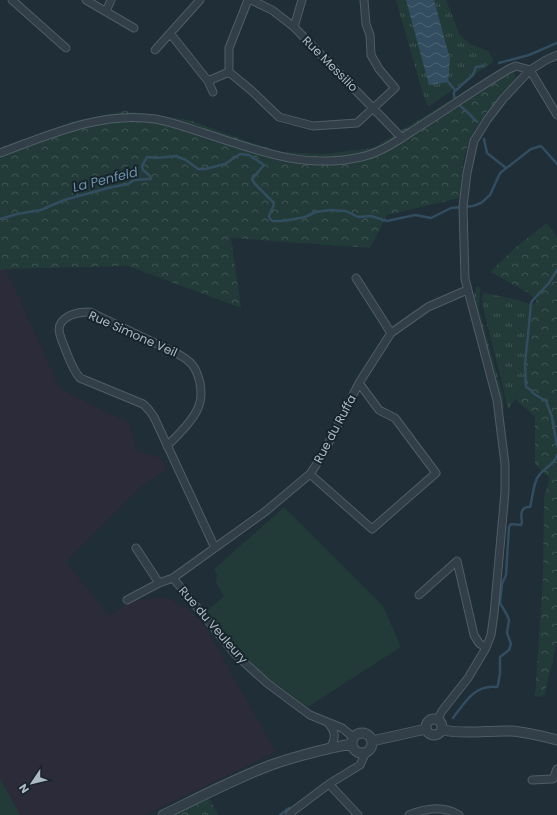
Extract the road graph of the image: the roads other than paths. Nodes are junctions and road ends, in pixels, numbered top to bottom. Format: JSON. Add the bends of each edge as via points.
{"nodes":[{"id":1,"x":12,"y":0,"type":"edge"},
{"id":2,"x":86,"y":0,"type":"edge"},
{"id":3,"x":111,"y":0,"type":"edge"},
{"id":4,"x":200,"y":0,"type":"edge"},
{"id":5,"x":249,"y":0,"type":"edge"},
{"id":6,"x":302,"y":0,"type":"edge"},
{"id":7,"x":364,"y":0,"type":"edge"},
{"id":8,"x":106,"y":11,"type":"junction"},
{"id":9,"x":294,"y":27,"type":"junction"},
{"id":10,"x":134,"y":28,"type":"dead end"},
{"id":11,"x":173,"y":37,"type":"dead end"},
{"id":12,"x":66,"y":48,"type":"dead end"},
{"id":13,"x":155,"y":50,"type":"dead end"},
{"id":14,"x":557,"y":55,"type":"edge"},
{"id":15,"x":530,"y":70,"type":"junction"},
{"id":16,"x":228,"y":72,"type":"junction"},
{"id":17,"x":208,"y":81,"type":"junction"},
{"id":18,"x":213,"y":92,"type":"dead end"},
{"id":19,"x":373,"y":108,"type":"junction"},
{"id":20,"x":557,"y":115,"type":"edge"},
{"id":21,"x":402,"y":138,"type":"junction"},
{"id":22,"x":0,"y":153,"type":"edge"},
{"id":23,"x":356,"y":278,"type":"dead end"},
{"id":24,"x":467,"y":290,"type":"junction"},
{"id":25,"x":391,"y":333,"type":"junction"},
{"id":26,"x":359,"y":383,"type":"junction"},
{"id":27,"x":167,"y":446,"type":"junction"},
{"id":28,"x":310,"y":474,"type":"junction"},
{"id":29,"x":136,"y":548,"type":"dead end"},
{"id":30,"x":215,"y":548,"type":"junction"},
{"id":31,"x":173,"y":578,"type":"junction"},
{"id":32,"x":159,"y":583,"type":"junction"},
{"id":33,"x":419,"y":595,"type":"dead end"},
{"id":34,"x":127,"y":600,"type":"dead end"},
{"id":35,"x":486,"y":648,"type":"junction"},
{"id":36,"x":438,"y":719,"type":"junction"},
{"id":37,"x":328,"y":723,"type":"junction"},
{"id":38,"x":426,"y":730,"type":"junction"},
{"id":39,"x":442,"y":730,"type":"junction"},
{"id":40,"x":557,"y":740,"type":"edge"},
{"id":41,"x":352,"y":741,"type":"junction"},
{"id":42,"x":372,"y":741,"type":"junction"},
{"id":43,"x":330,"y":748,"type":"junction"},
{"id":44,"x":366,"y":752,"type":"junction"},
{"id":45,"x":557,"y":768,"type":"edge"},
{"id":46,"x":532,"y":780,"type":"dead end"},
{"id":47,"x":329,"y":784,"type":"junction"},
{"id":48,"x":163,"y":815,"type":"edge"},
{"id":49,"x":289,"y":815,"type":"edge"},
{"id":50,"x":358,"y":815,"type":"edge"},
{"id":51,"x":409,"y":815,"type":"edge"},
{"id":52,"x":459,"y":815,"type":"edge"}],
"edges":[{"from":1,"to":12,"type":"street"},
{"from":2,"to":8,"type":"street"},
{"from":3,"to":8,"type":"street"},
{"from":4,"to":13,"type":"street"},
{"from":5,"to":9,"type":"street","name":"Rue Messilio","via":[[272,10]]},
{"from":5,"to":16,"type":"street","via":[[229,48]]},
{"from":6,"to":9,"type":"street"},
{"from":7,"to":19,"type":"street","via":[[371,55],[379,69],[396,88]]},
{"from":8,"to":10,"type":"street"},
{"from":9,"to":19,"type":"street","name":"Rue Messilio"},
{"from":11,"to":17,"type":"street"},
{"from":14,"to":15,"type":"street"},
{"from":15,"to":20,"type":"street"},
{"from":15,"to":21,"type":"street","via":[[516,66]]},
{"from":15,"to":24,"type":"street","via":[[503,99],[474,141],[464,190],[462,219]]},
{"from":16,"to":17,"type":"street"},
{"from":16,"to":19,"type":"street","via":[[252,90],[279,117],[313,126],[357,123]]},
{"from":17,"to":18,"type":"street"},
{"from":19,"to":21,"type":"street","name":"Rue Messilio"},
{"from":21,"to":22,"type":"street","via":[[363,157],[346,160],[302,160],[282,158],[181,126],[155,120],[127,118],[68,128]]},
{"from":23,"to":25,"type":"street"},
{"from":24,"to":25,"type":"street","name":"Rue du Ruffa","via":[[428,307]]},
{"from":24,"to":35,"type":"street","via":[[497,400],[505,464],[505,492],[494,614]]},
{"from":25,"to":26,"type":"street","name":"Rue du Ruffa"},
{"from":26,"to":28,"type":"street","name":"Rue du Ruffa","via":[[333,437]]},
{"from":26,"to":28,"type":"street","via":[[379,410],[396,418],[436,473],[372,529]]},
{"from":27,"to":27,"type":"street","name":"Rue Simone Veil","via":[[188,424],[200,403],[201,391],[194,367],[176,353],[90,312],[72,315],[62,320],[59,325],[60,335],[74,372],[80,378],[143,404],[154,417]]},
{"from":27,"to":30,"type":"street"},
{"from":28,"to":30,"type":"street","name":"Rue du Ruffa","via":[[266,511]]},
{"from":29,"to":32,"type":"street"},
{"from":30,"to":31,"type":"street","name":"Rue du Ruffa"},
{"from":31,"to":32,"type":"street","name":"Rue du Ruffa"},
{"from":31,"to":37,"type":"street","name":"Rue du Veuleury","via":[[242,660],[273,688],[310,715]]},
{"from":32,"to":34,"type":"street","name":"Rue du Ruffa"},
{"from":33,"to":35,"type":"street","via":[[457,561],[474,635]]},
{"from":35,"to":36,"type":"street"},
{"from":36,"to":38,"type":"street","via":[[428,720]]},
{"from":36,"to":39,"type":"street"},
{"from":37,"to":41,"type":"street","name":"Rue du Veuleury","via":[[342,728]]},
{"from":37,"to":43,"type":"street","via":[[335,735]]},
{"from":38,"to":39,"type":"street","via":[[432,735]]},
{"from":38,"to":42,"type":"street"},
{"from":39,"to":40,"type":"street","via":[[464,733],[519,732]]},
{"from":41,"to":42,"type":"street","via":[[356,734],[364,733]]},
{"from":41,"to":43,"type":"street"},
{"from":41,"to":44,"type":"street","via":[[356,752]]},
{"from":42,"to":44,"type":"street","via":[[371,748]]},
{"from":43,"to":48,"type":"street","via":[[272,765],[242,777]]},
{"from":44,"to":47,"type":"street","via":[[360,766]]},
{"from":45,"to":46,"type":"street","via":[[553,780]]},
{"from":47,"to":49,"type":"street"},
{"from":47,"to":50,"type":"street"},
{"from":51,"to":52,"type":"street","via":[[422,810],[440,809]]}]}
